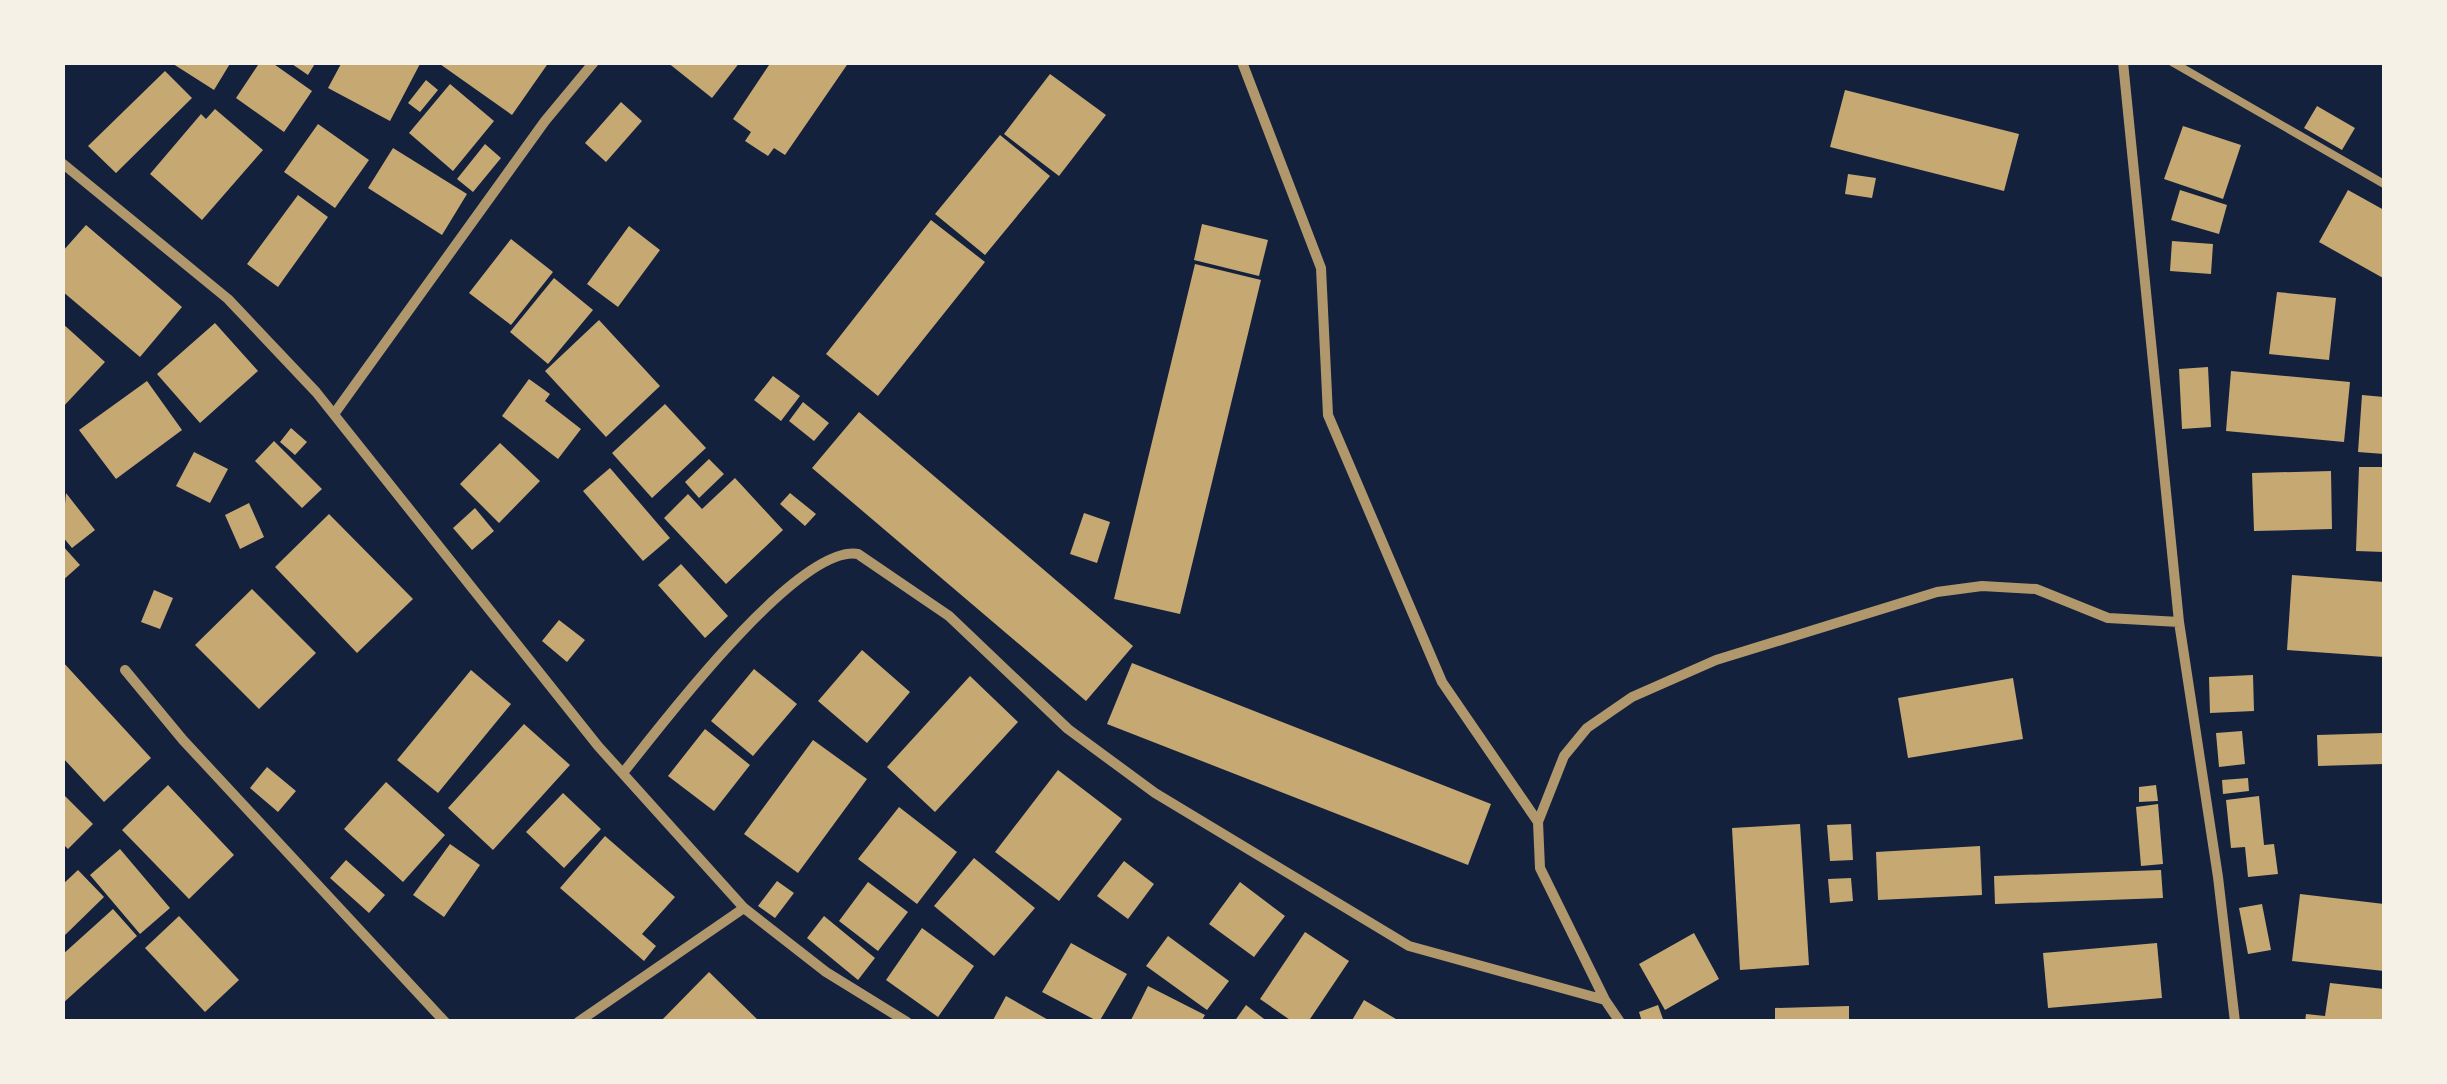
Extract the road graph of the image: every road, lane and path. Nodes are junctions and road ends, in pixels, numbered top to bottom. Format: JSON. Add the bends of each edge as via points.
{"nodes":[{"id":1,"x":594,"y":62,"type":"edge"},
{"id":2,"x":1242,"y":62,"type":"edge"},
{"id":3,"x":2124,"y":62,"type":"edge"},
{"id":4,"x":2172,"y":62,"type":"edge"},
{"id":5,"x":62,"y":162,"type":"edge"},
{"id":6,"x":2384,"y":184,"type":"edge"},
{"id":7,"x":334,"y":414,"type":"junction"},
{"id":8,"x":2179,"y":622,"type":"junction"},
{"id":9,"x":125,"y":670,"type":"dead end"},
{"id":10,"x":623,"y":772,"type":"junction"},
{"id":11,"x":1538,"y":822,"type":"junction"},
{"id":12,"x":744,"y":908,"type":"junction"},
{"id":13,"x":1606,"y":1000,"type":"junction"},
{"id":14,"x":444,"y":1022,"type":"edge"},
{"id":15,"x":578,"y":1022,"type":"edge"},
{"id":16,"x":908,"y":1022,"type":"edge"},
{"id":17,"x":1620,"y":1022,"type":"edge"},
{"id":18,"x":2235,"y":1022,"type":"edge"}],
"edges":[{"from":1,"to":7,"type":"street","via":[[544,121]]},
{"from":2,"to":11,"type":"street","via":[[1320,268],[1328,415],[1442,682]]},
{"from":3,"to":8,"type":"street"},
{"from":4,"to":6,"type":"lane"},
{"from":5,"to":7,"type":"street","via":[[228,298]]},
{"from":7,"to":10,"type":"street"},
{"from":8,"to":11,"type":"street","via":[[2108,618],[2036,589],[1982,586],[1938,592],[1716,660],[1632,696],[1587,728],[1564,756]]},
{"from":8,"to":18,"type":"street"},
{"from":9,"to":14,"type":"street"},
{"from":10,"to":12,"type":"street"},
{"from":10,"to":13,"type":"street","via":[[741,632],[816,564],[842,551],[858,554],[949,616],[1068,728],[1155,793],[1409,946]]},
{"from":11,"to":13,"type":"street","via":[[1540,868]]},
{"from":12,"to":15,"type":"street"},
{"from":12,"to":16,"type":"street","via":[[826,972]]},
{"from":13,"to":17,"type":"street"}]}
